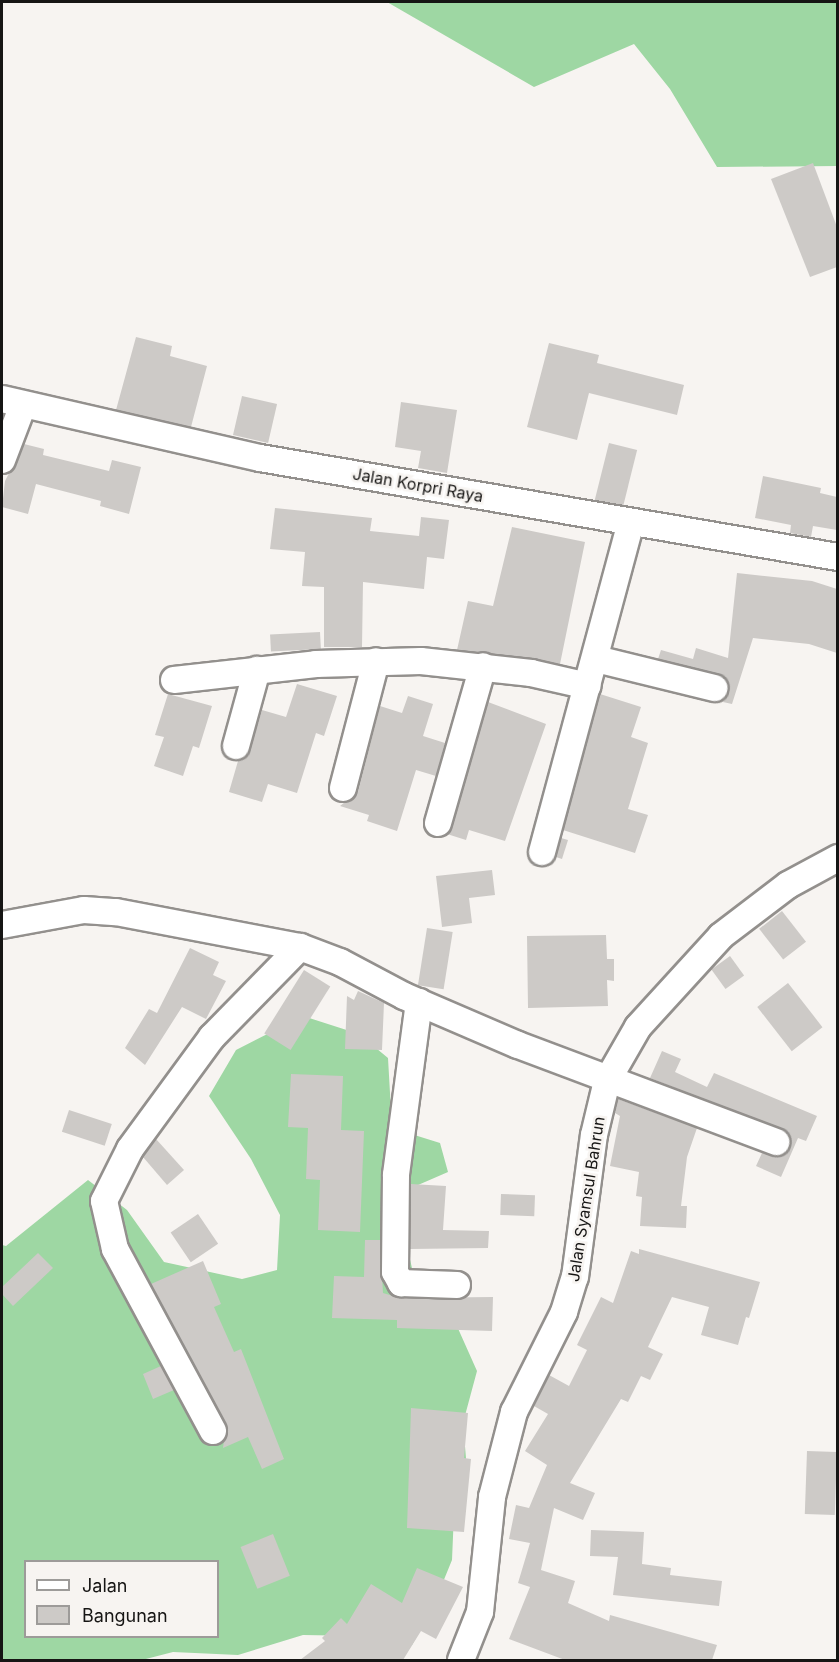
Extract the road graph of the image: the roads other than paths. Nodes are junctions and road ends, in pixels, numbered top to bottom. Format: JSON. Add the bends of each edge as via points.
{"nodes":[{"id":1,"x":12,"y":402,"type":"edge"},
{"id":2,"x":2,"y":460,"type":"edge"},
{"id":3,"x":631,"y":523,"type":"junction"},
{"id":4,"x":837,"y":557,"type":"edge"},
{"id":5,"x":596,"y":659,"type":"junction"},
{"id":6,"x":376,"y":662,"type":"junction"},
{"id":7,"x":483,"y":666,"type":"junction"},
{"id":8,"x":257,"y":670,"type":"junction"},
{"id":9,"x":174,"y":680,"type":"dead end"},
{"id":10,"x":588,"y":686,"type":"junction"},
{"id":11,"x":714,"y":688,"type":"dead end"},
{"id":12,"x":236,"y":746,"type":"dead end"},
{"id":13,"x":343,"y":788,"type":"dead end"},
{"id":14,"x":438,"y":823,"type":"dead end"},
{"id":15,"x":542,"y":852,"type":"dead end"},
{"id":16,"x":837,"y":858,"type":"edge"},
{"id":17,"x":2,"y":925,"type":"edge"},
{"id":18,"x":300,"y":947,"type":"junction"},
{"id":19,"x":419,"y":1002,"type":"junction"},
{"id":20,"x":607,"y":1081,"type":"junction"},
{"id":21,"x":777,"y":1142,"type":"dead end"},
{"id":22,"x":456,"y":1285,"type":"dead end"},
{"id":23,"x":213,"y":1431,"type":"dead end"},
{"id":24,"x":461,"y":1660,"type":"edge"}],
"edges":[{"from":1,"to":2,"type":"street"},
{"from":1,"to":3,"type":"street","name":"Jalan Korpri Raya","via":[[260,458]]},
{"from":3,"to":4,"type":"street","name":"Jalan Korpri Raya"},
{"from":3,"to":5,"type":"street"},
{"from":5,"to":10,"type":"street"},
{"from":5,"to":11,"type":"street"},
{"from":6,"to":7,"type":"street"},
{"from":6,"to":8,"type":"street"},
{"from":6,"to":13,"type":"street"},
{"from":7,"to":10,"type":"street"},
{"from":7,"to":14,"type":"street"},
{"from":8,"to":9,"type":"street"},
{"from":8,"to":12,"type":"street"},
{"from":10,"to":15,"type":"street"},
{"from":16,"to":20,"type":"street","name":"Jalan Syamsul Bahrun","via":[[788,885],[721,936],[638,1027]]},
{"from":17,"to":18,"type":"street","via":[[84,910],[116,912]]},
{"from":18,"to":19,"type":"street","via":[[340,962]]},
{"from":18,"to":23,"type":"street","via":[[212,1037],[130,1149],[104,1201],[115,1249]]},
{"from":19,"to":20,"type":"street"},
{"from":19,"to":22,"type":"street","via":[[396,1174],[394,1272],[401,1283]]},
{"from":20,"to":21,"type":"street"},
{"from":20,"to":24,"type":"street","name":"Jalan Syamsul Bahrun","via":[[594,1135],[575,1277],[564,1312],[511,1423],[492,1497],[480,1612]]}]}
